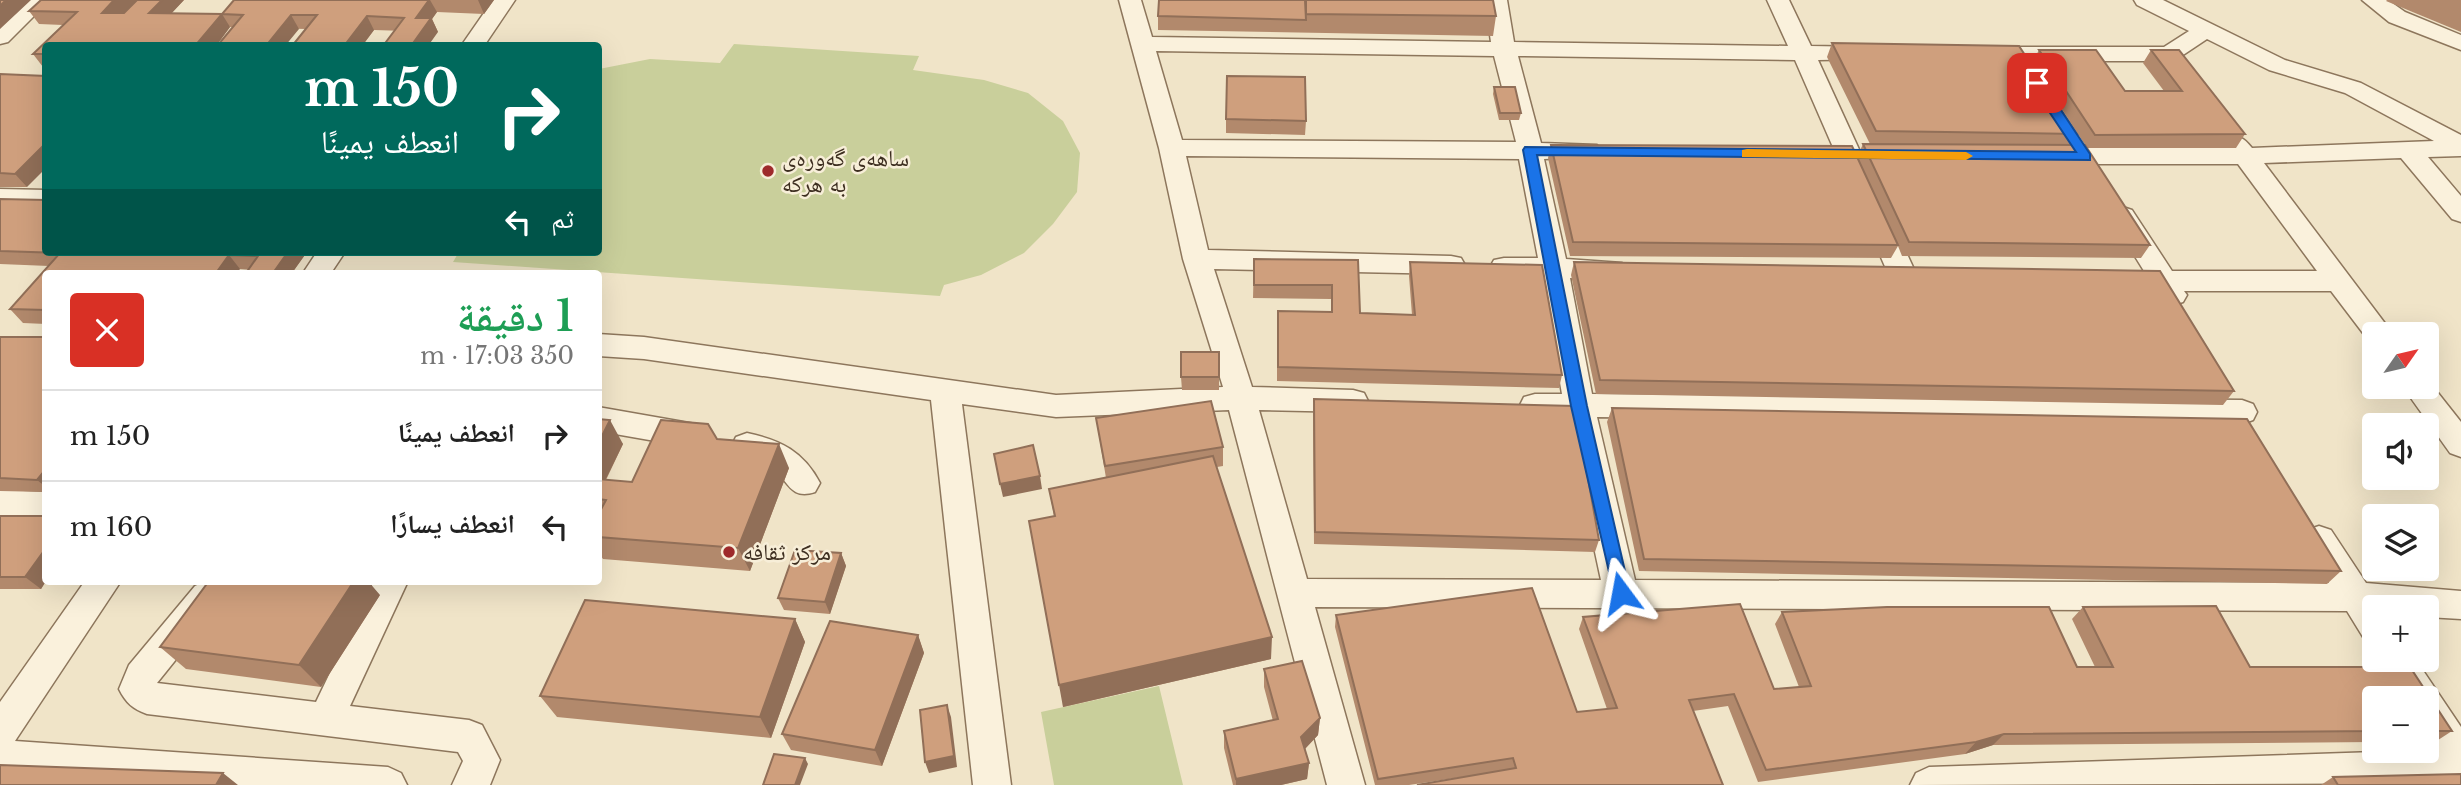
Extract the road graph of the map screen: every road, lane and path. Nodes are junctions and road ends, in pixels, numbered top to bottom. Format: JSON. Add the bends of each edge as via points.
{"nodes":[{"id":1,"x":39,"y":0,"type":"edge"},
{"id":2,"x":504,"y":0,"type":"edge"},
{"id":3,"x":1130,"y":0,"type":"edge"},
{"id":4,"x":1496,"y":0,"type":"edge"},
{"id":5,"x":1777,"y":0,"type":"edge"},
{"id":6,"x":2145,"y":0,"type":"edge"},
{"id":7,"x":2373,"y":0,"type":"edge"},
{"id":8,"x":2172,"y":6,"type":"edge"},
{"id":9,"x":2206,"y":30,"type":"junction"},
{"id":10,"x":0,"y":37,"type":"edge"},
{"id":11,"x":475,"y":42,"type":"edge"},
{"id":12,"x":2461,"y":43,"type":"edge"},
{"id":13,"x":1143,"y":44,"type":"junction"},
{"id":14,"x":1504,"y":49,"type":"junction"},
{"id":15,"x":1803,"y":54,"type":"junction"},
{"id":16,"x":1884,"y":54,"type":"edge"},
{"id":17,"x":1964,"y":54,"type":"edge"},
{"id":18,"x":2018,"y":54,"type":"junction"},
{"id":19,"x":2037,"y":83,"type":"edge"},
{"id":20,"x":2222,"y":125,"type":"edge"},
{"id":21,"x":2068,"y":130,"type":"edge"},
{"id":22,"x":2461,"y":146,"type":"edge"},
{"id":23,"x":1172,"y":148,"type":"junction"},
{"id":24,"x":2407,"y":149,"type":"junction"},
{"id":25,"x":1530,"y":150,"type":"junction"},
{"id":26,"x":1614,"y":152,"type":"edge"},
{"id":27,"x":1823,"y":155,"type":"edge"},
{"id":28,"x":1851,"y":155,"type":"junction"},
{"id":29,"x":1878,"y":155,"type":"edge"},
{"id":30,"x":2026,"y":156,"type":"edge"},
{"id":31,"x":2245,"y":156,"type":"junction"},
{"id":32,"x":2097,"y":175,"type":"junction"},
{"id":33,"x":0,"y":198,"type":"edge"},
{"id":34,"x":42,"y":200,"type":"edge"},
{"id":35,"x":2461,"y":214,"type":"edge"},
{"id":36,"x":1197,"y":259,"type":"junction"},
{"id":37,"x":1554,"y":268,"type":"junction"},
{"id":38,"x":1635,"y":270,"type":"edge"},
{"id":39,"x":1905,"y":278,"type":"edge"},
{"id":40,"x":2096,"y":280,"type":"edge"},
{"id":41,"x":2165,"y":281,"type":"junction"},
{"id":42,"x":2340,"y":281,"type":"junction"},
{"id":43,"x":2186,"y":317,"type":"edge"},
{"id":44,"x":2370,"y":322,"type":"edge"},
{"id":45,"x":602,"y":345,"type":"edge"},
{"id":46,"x":945,"y":391,"type":"junction"},
{"id":47,"x":1241,"y":398,"type":"junction"},
{"id":48,"x":2427,"y":399,"type":"edge"},
{"id":49,"x":1376,"y":401,"type":"edge"},
{"id":50,"x":1511,"y":404,"type":"edge"},
{"id":51,"x":1579,"y":406,"type":"junction"},
{"id":52,"x":2242,"y":412,"type":"dead end"},
{"id":53,"x":602,"y":420,"type":"edge"},
{"id":54,"x":2461,"y":445,"type":"edge"},
{"id":55,"x":804,"y":482,"type":"dead end"},
{"id":56,"x":0,"y":503,"type":"edge"},
{"id":57,"x":42,"y":505,"type":"edge"},
{"id":58,"x":2305,"y":516,"type":"edge"},
{"id":59,"x":101,"y":585,"type":"edge"},
{"id":60,"x":231,"y":585,"type":"edge"},
{"id":61,"x":389,"y":585,"type":"edge"},
{"id":62,"x":1295,"y":593,"type":"junction"},
{"id":63,"x":1621,"y":593,"type":"junction"},
{"id":64,"x":2355,"y":597,"type":"junction"},
{"id":65,"x":2461,"y":605,"type":"edge"},
{"id":66,"x":2362,"y":608,"type":"edge"},
{"id":67,"x":326,"y":720,"type":"junction"},
{"id":68,"x":2439,"y":725,"type":"edge"},
{"id":69,"x":0,"y":732,"type":"edge"},
{"id":70,"x":0,"y":757,"type":"edge"},
{"id":71,"x":2461,"y":758,"type":"edge"},
{"id":72,"x":2461,"y":766,"type":"edge"},
{"id":73,"x":388,"y":785,"type":"edge"},
{"id":74,"x":471,"y":785,"type":"edge"},
{"id":75,"x":992,"y":785,"type":"edge"},
{"id":76,"x":1346,"y":785,"type":"edge"},
{"id":77,"x":1929,"y":785,"type":"edge"}],
"edges":[{"from":1,"to":10,"type":"street"},
{"from":2,"to":11,"type":"street"},
{"from":3,"to":13,"type":"street"},
{"from":4,"to":14,"type":"street"},
{"from":5,"to":15,"type":"street"},
{"from":6,"to":8,"type":"street"},
{"from":7,"to":12,"type":"street","via":[[2397,18]]},
{"from":8,"to":9,"type":"street"},
{"from":9,"to":18,"type":"street","via":[[2177,64]]},
{"from":9,"to":22,"type":"street","via":[[2277,65],[2353,88]]},
{"from":13,"to":14,"type":"street"},
{"from":13,"to":23,"type":"street"},
{"from":14,"to":15,"type":"street"},
{"from":14,"to":25,"type":"street"},
{"from":15,"to":16,"type":"street"},
{"from":15,"to":28,"type":"street"},
{"from":17,"to":18,"type":"street"},
{"from":18,"to":19,"type":"street"},
{"from":20,"to":31,"type":"street"},
{"from":21,"to":32,"type":"street"},
{"from":22,"to":24,"type":"street"},
{"from":23,"to":25,"type":"street"},
{"from":23,"to":36,"type":"street"},
{"from":24,"to":31,"type":"street"},
{"from":24,"to":35,"type":"street"},
{"from":25,"to":26,"type":"street"},
{"from":25,"to":37,"type":"street"},
{"from":27,"to":28,"type":"street"},
{"from":28,"to":29,"type":"street"},
{"from":28,"to":39,"type":"street"},
{"from":30,"to":32,"type":"street"},
{"from":31,"to":32,"type":"street"},
{"from":31,"to":42,"type":"street"},
{"from":32,"to":41,"type":"street"},
{"from":33,"to":34,"type":"street"},
{"from":36,"to":37,"type":"street"},
{"from":36,"to":47,"type":"street"},
{"from":37,"to":38,"type":"street"},
{"from":37,"to":51,"type":"street"},
{"from":40,"to":41,"type":"street"},
{"from":41,"to":42,"type":"street"},
{"from":41,"to":43,"type":"street"},
{"from":42,"to":44,"type":"street"},
{"from":45,"to":46,"type":"street"},
{"from":46,"to":47,"type":"street","via":[[1056,406]]},
{"from":46,"to":75,"type":"street"},
{"from":47,"to":49,"type":"street"},
{"from":47,"to":62,"type":"street"},
{"from":48,"to":54,"type":"street"},
{"from":50,"to":51,"type":"street"},
{"from":51,"to":52,"type":"street"},
{"from":51,"to":63,"type":"street"},
{"from":53,"to":55,"type":"street","via":[[766,448],[790,461]]},
{"from":56,"to":57,"type":"street"},
{"from":58,"to":64,"type":"street"},
{"from":59,"to":69,"type":"street"},
{"from":60,"to":67,"type":"street","via":[[208,596],[141,676],[137,689],[147,698]]},
{"from":61,"to":67,"type":"street"},
{"from":62,"to":63,"type":"street"},
{"from":62,"to":76,"type":"street"},
{"from":63,"to":64,"type":"street"},
{"from":64,"to":65,"type":"street"},
{"from":64,"to":66,"type":"street"},
{"from":67,"to":74,"type":"street","via":[[469,737],[482,760]]},
{"from":68,"to":71,"type":"street"},
{"from":70,"to":73,"type":"street"},
{"from":72,"to":77,"type":"street"}]}
